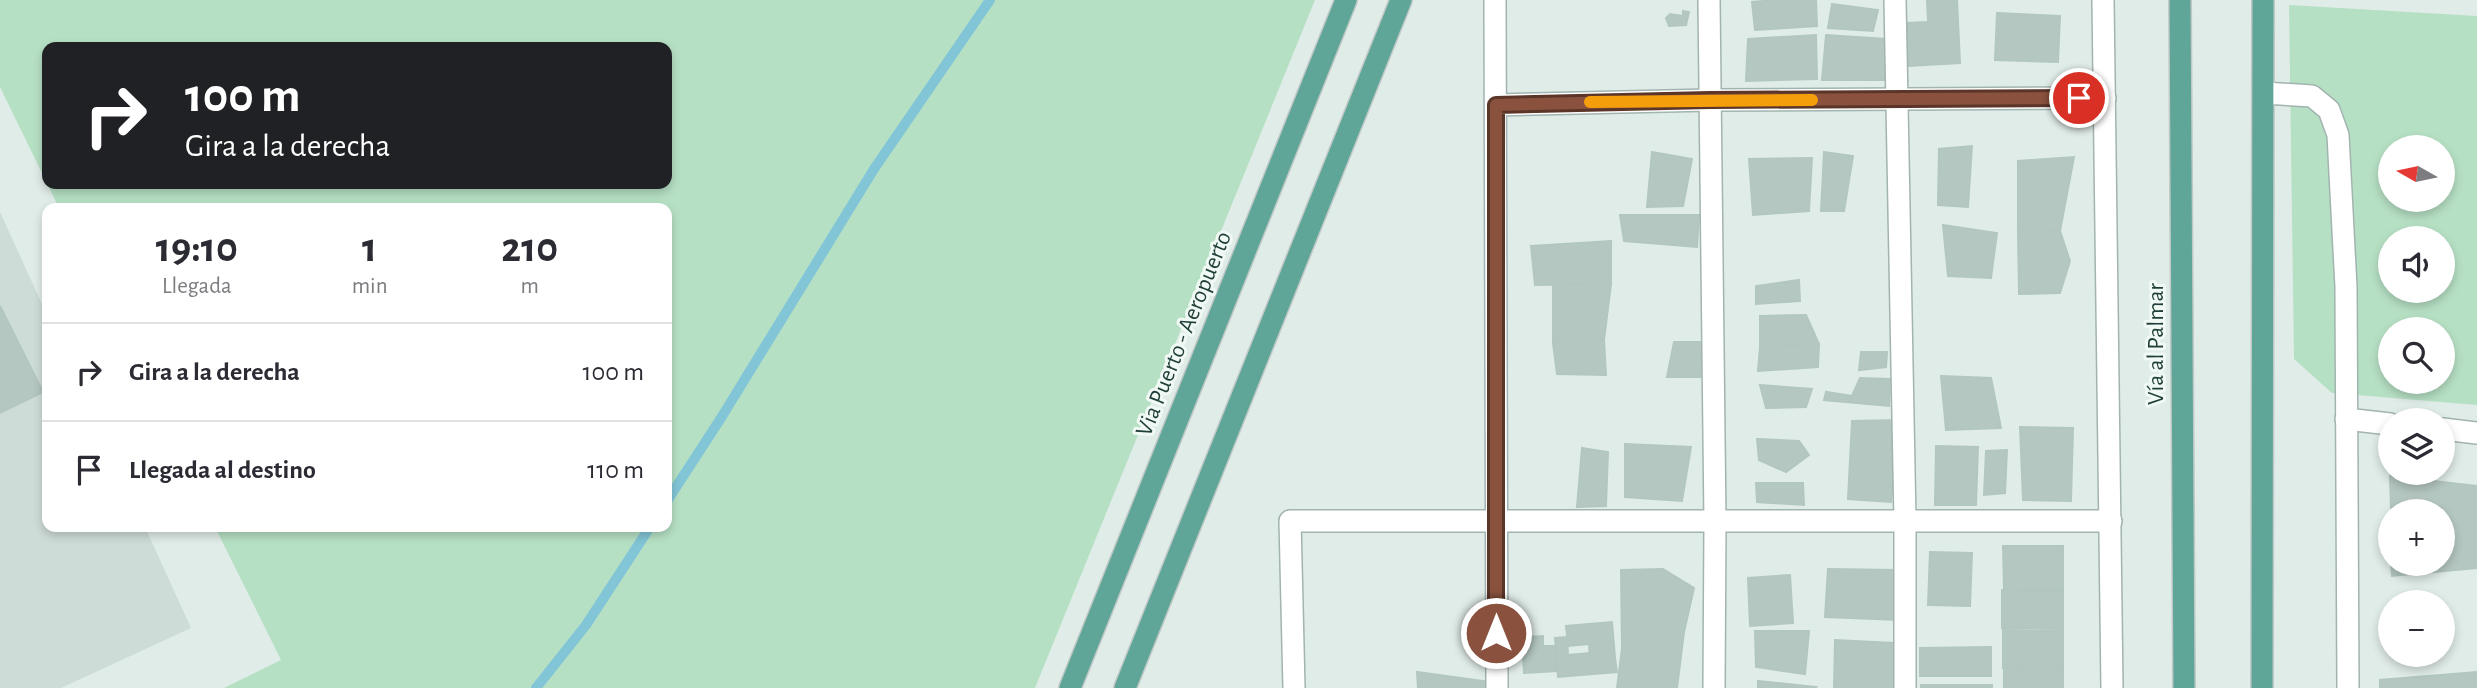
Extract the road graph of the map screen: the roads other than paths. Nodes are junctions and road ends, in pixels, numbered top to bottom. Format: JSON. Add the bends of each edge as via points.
{"nodes":[{"id":1,"x":1346,"y":0,"type":"edge"},
{"id":2,"x":1401,"y":0,"type":"edge"},
{"id":3,"x":1495,"y":0,"type":"edge"},
{"id":4,"x":1709,"y":0,"type":"edge"},
{"id":5,"x":1895,"y":0,"type":"edge"},
{"id":6,"x":2103,"y":0,"type":"edge"},
{"id":7,"x":2179,"y":0,"type":"edge"},
{"id":8,"x":2263,"y":0,"type":"edge"},
{"id":9,"x":2264,"y":93,"type":"junction"},
{"id":10,"x":2105,"y":98,"type":"junction"},
{"id":11,"x":1710,"y":100,"type":"junction"},
{"id":12,"x":1896,"y":100,"type":"junction"},
{"id":13,"x":1496,"y":105,"type":"junction"},
{"id":14,"x":2346,"y":419,"type":"junction"},
{"id":15,"x":2378,"y":423,"type":"edge"},
{"id":16,"x":2455,"y":430,"type":"edge"},
{"id":17,"x":2477,"y":433,"type":"edge"},
{"id":18,"x":1905,"y":521,"type":"junction"},
{"id":19,"x":2111,"y":521,"type":"junction"},
{"id":20,"x":1496,"y":523,"type":"junction"},
{"id":21,"x":1715,"y":523,"type":"junction"},
{"id":22,"x":1070,"y":688,"type":"edge"},
{"id":23,"x":1125,"y":688,"type":"edge"},
{"id":24,"x":1294,"y":688,"type":"edge"},
{"id":25,"x":1497,"y":688,"type":"edge"},
{"id":26,"x":1714,"y":688,"type":"edge"},
{"id":27,"x":1905,"y":688,"type":"edge"},
{"id":28,"x":2112,"y":688,"type":"edge"},
{"id":29,"x":2184,"y":688,"type":"edge"},
{"id":30,"x":2262,"y":688,"type":"edge"},
{"id":31,"x":2348,"y":688,"type":"edge"}],
"edges":[{"from":1,"to":22,"type":"main road","name":"Via Puerto - Aeropuerto"},
{"from":2,"to":23,"type":"main road"},
{"from":3,"to":13,"type":"street"},
{"from":4,"to":11,"type":"street"},
{"from":5,"to":12,"type":"street"},
{"from":6,"to":10,"type":"street"},
{"from":7,"to":29,"type":"main road","name":"Vía al Palmar"},
{"from":8,"to":9,"type":"main road"},
{"from":9,"to":14,"type":"street","via":[[2312,96],[2329,110],[2338,135],[2346,287]]},
{"from":9,"to":30,"type":"main road"},
{"from":10,"to":12,"type":"street"},
{"from":10,"to":19,"type":"street"},
{"from":11,"to":12,"type":"street"},
{"from":11,"to":13,"type":"street"},
{"from":11,"to":21,"type":"street"},
{"from":12,"to":18,"type":"street"},
{"from":13,"to":20,"type":"street"},
{"from":14,"to":15,"type":"street"},
{"from":14,"to":31,"type":"street"},
{"from":16,"to":17,"type":"street"},
{"from":18,"to":19,"type":"street"},
{"from":18,"to":21,"type":"street"},
{"from":18,"to":27,"type":"street"},
{"from":19,"to":28,"type":"street"},
{"from":20,"to":21,"type":"street"},
{"from":20,"to":24,"type":"street","via":[[1290,521]]},
{"from":20,"to":25,"type":"street"},
{"from":21,"to":26,"type":"street"}]}
